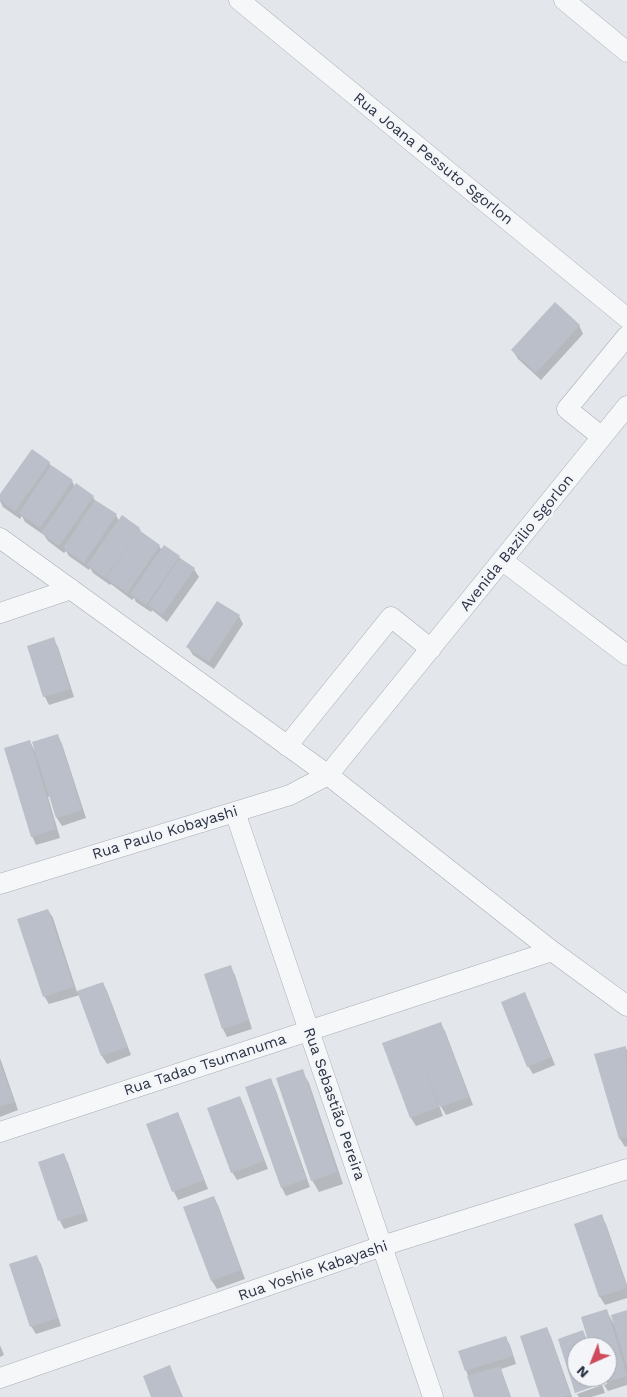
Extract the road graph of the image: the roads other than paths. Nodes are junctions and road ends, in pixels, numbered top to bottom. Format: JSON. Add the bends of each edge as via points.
{"nodes":[{"id":1,"x":239,"y":0,"type":"edge"},
{"id":2,"x":564,"y":0,"type":"edge"},
{"id":3,"x":627,"y":52,"type":"edge"},
{"id":4,"x":627,"y":318,"type":"edge"},
{"id":5,"x":627,"y":336,"type":"edge"},
{"id":6,"x":627,"y":406,"type":"edge"},
{"id":7,"x":602,"y":437,"type":"junction"},
{"id":8,"x":0,"y":538,"type":"edge"},
{"id":9,"x":502,"y":561,"type":"junction"},
{"id":10,"x":70,"y":589,"type":"junction"},
{"id":11,"x":0,"y":613,"type":"edge"},
{"id":12,"x":431,"y":649,"type":"junction"},
{"id":13,"x":627,"y":655,"type":"edge"},
{"id":14,"x":288,"y":746,"type":"junction"},
{"id":15,"x":328,"y":775,"type":"junction"},
{"id":16,"x":235,"y":812,"type":"junction"},
{"id":17,"x":0,"y":884,"type":"edge"},
{"id":18,"x":552,"y":951,"type":"junction"},
{"id":19,"x":627,"y":1006,"type":"edge"},
{"id":20,"x":309,"y":1031,"type":"junction"},
{"id":21,"x":0,"y":1132,"type":"edge"},
{"id":22,"x":627,"y":1169,"type":"edge"},
{"id":23,"x":382,"y":1246,"type":"junction"},
{"id":24,"x":0,"y":1378,"type":"edge"},
{"id":25,"x":433,"y":1397,"type":"edge"}],
"edges":[{"from":1,"to":4,"type":"street","name":"Rua Joana Pessuto Sgorlon"},
{"from":2,"to":3,"type":"street"},
{"from":5,"to":7,"type":"street","via":[[567,408]]},
{"from":6,"to":7,"type":"street","name":"Avenida Bazilio Sgorlon"},
{"from":7,"to":9,"type":"street","name":"Avenida Bazilio Sgorlon"},
{"from":8,"to":10,"type":"street"},
{"from":9,"to":12,"type":"street","name":"Avenida Bazilio Sgorlon"},
{"from":9,"to":13,"type":"street"},
{"from":10,"to":11,"type":"street"},
{"from":10,"to":14,"type":"street"},
{"from":12,"to":14,"type":"street","via":[[391,617]]},
{"from":12,"to":15,"type":"street","name":"Avenida Bazilio Sgorlon"},
{"from":14,"to":15,"type":"street"},
{"from":15,"to":16,"type":"street","name":"Rua Paulo Kobayashi","via":[[290,795]]},
{"from":15,"to":18,"type":"street"},
{"from":16,"to":17,"type":"street","name":"Rua Paulo Kobayashi"},
{"from":16,"to":20,"type":"street","name":"Rua Sebastião Pereira"},
{"from":18,"to":19,"type":"street"},
{"from":18,"to":20,"type":"street","name":"Rua Tadao Tsumanuma"},
{"from":20,"to":21,"type":"street","name":"Rua Tadao Tsumanuma"},
{"from":20,"to":23,"type":"street","name":"Rua Sebastião Pereira"},
{"from":22,"to":23,"type":"street","name":"Rua Yoshie Kabayashi"},
{"from":23,"to":24,"type":"street","name":"Rua Yoshie Kabayashi"},
{"from":23,"to":25,"type":"street","name":"Rua Sebastião Pereira"}]}
